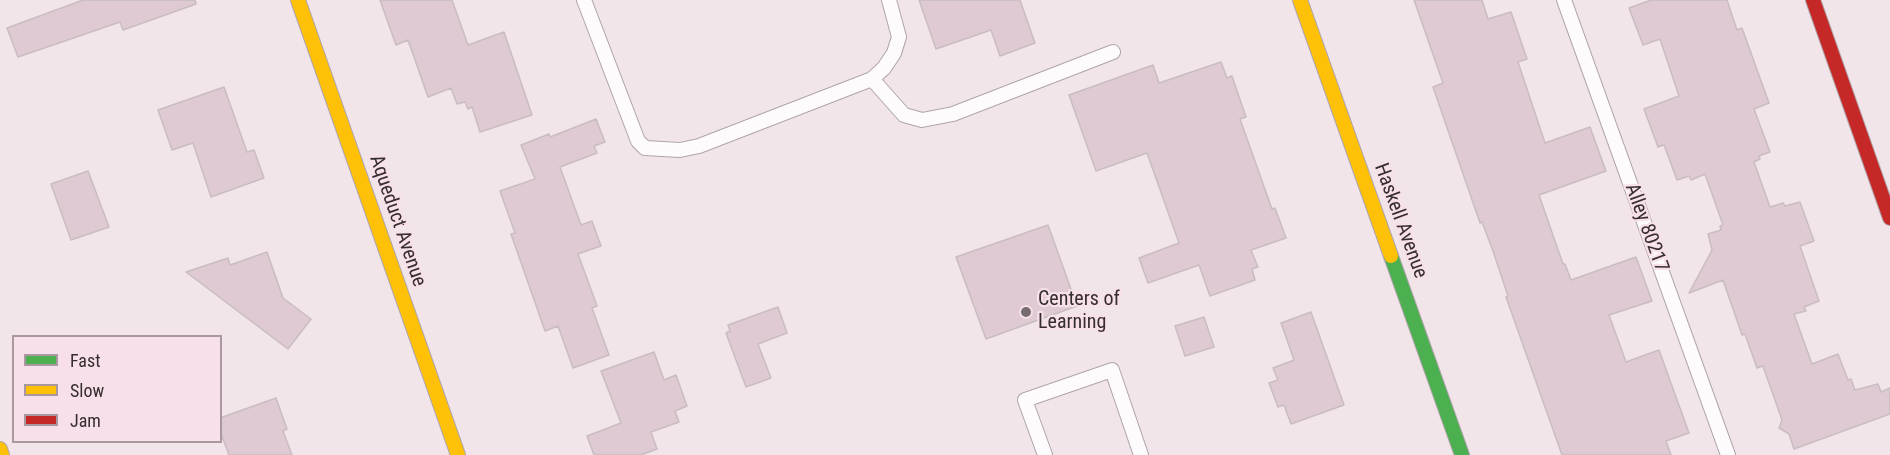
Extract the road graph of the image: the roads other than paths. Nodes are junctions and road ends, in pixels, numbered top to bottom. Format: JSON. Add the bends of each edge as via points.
{"nodes":[{"id":1,"x":298,"y":0,"type":"edge"},
{"id":2,"x":584,"y":0,"type":"edge"},
{"id":3,"x":888,"y":0,"type":"edge"},
{"id":4,"x":1300,"y":0,"type":"edge"},
{"id":5,"x":1564,"y":0,"type":"edge"},
{"id":6,"x":1813,"y":0,"type":"edge"},
{"id":7,"x":1113,"y":52,"type":"dead end"},
{"id":8,"x":872,"y":79,"type":"junction"},
{"id":9,"x":1890,"y":218,"type":"edge"},
{"id":10,"x":0,"y":449,"type":"edge"},
{"id":11,"x":2,"y":455,"type":"edge"},
{"id":12,"x":458,"y":455,"type":"edge"},
{"id":13,"x":1045,"y":455,"type":"edge"},
{"id":14,"x":1141,"y":455,"type":"edge"},
{"id":15,"x":1462,"y":455,"type":"edge"},
{"id":16,"x":1728,"y":455,"type":"edge"}],
"edges":[{"from":1,"to":12,"type":"main road","name":"Aqueduct Avenue"},
{"from":2,"to":8,"type":"lane","via":[[638,141],[645,147],[680,150],[699,146]]},
{"from":3,"to":8,"type":"lane","via":[[899,37],[894,53]]},
{"from":4,"to":15,"type":"main road","name":"Haskell Avenue"},
{"from":5,"to":16,"type":"lane","name":"Alley 80217"},
{"from":6,"to":9,"type":"main road"},
{"from":7,"to":8,"type":"lane","via":[[953,114],[922,120],[904,115]]},
{"from":10,"to":11,"type":"main road"},
{"from":13,"to":14,"type":"lane","via":[[1025,400],[1112,370]]}]}
